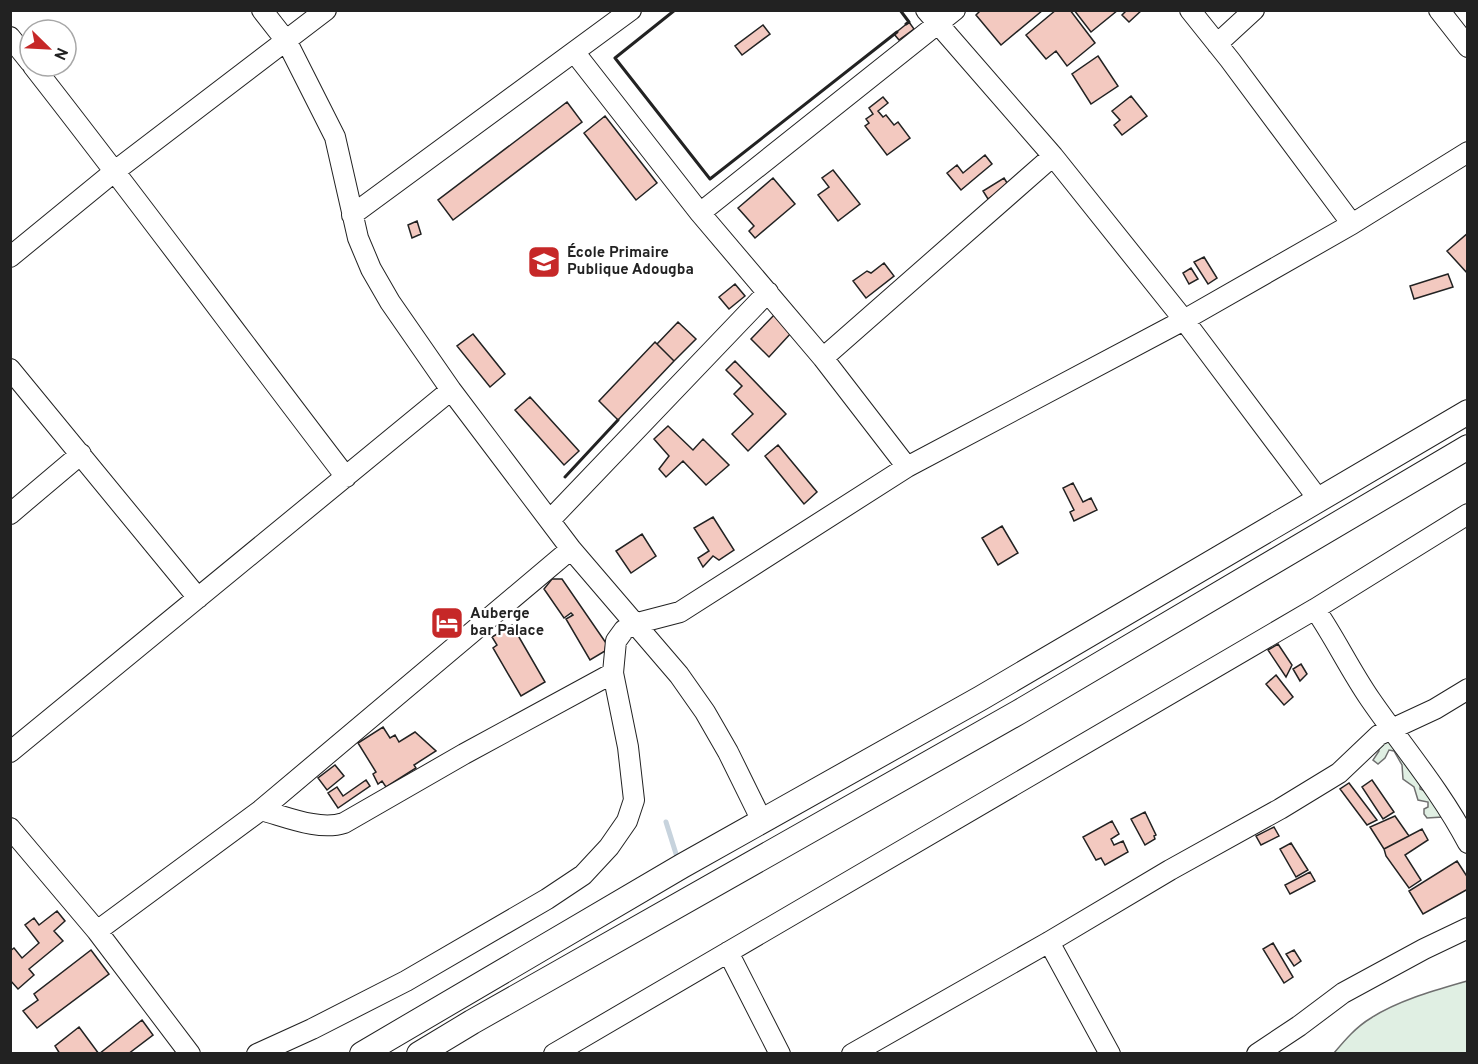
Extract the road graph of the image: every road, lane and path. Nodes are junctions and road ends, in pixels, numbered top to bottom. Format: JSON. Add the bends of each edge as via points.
{"nodes":[{"id":1,"x":262,"y":10,"type":"edge"},
{"id":2,"x":326,"y":10,"type":"edge"},
{"id":3,"x":631,"y":10,"type":"edge"},
{"id":4,"x":955,"y":10,"type":"edge"},
{"id":5,"x":1191,"y":10,"type":"edge"},
{"id":6,"x":1254,"y":10,"type":"edge"},
{"id":7,"x":1440,"y":10,"type":"edge"},
{"id":8,"x":932,"y":18,"type":"edge"},
{"id":9,"x":287,"y":42,"type":"junction"},
{"id":10,"x":1217,"y":44,"type":"junction"},
{"id":11,"x":1467,"y":48,"type":"edge"},
{"id":12,"x":575,"y":53,"type":"junction"},
{"id":13,"x":42,"y":78,"type":"edge"},
{"id":14,"x":1467,"y":152,"type":"edge"},
{"id":15,"x":1053,"y":156,"type":"junction"},
{"id":16,"x":116,"y":171,"type":"junction"},
{"id":17,"x":700,"y":213,"type":"junction"},
{"id":18,"x":352,"y":215,"type":"junction"},
{"id":19,"x":1352,"y":224,"type":"junction"},
{"id":20,"x":10,"y":257,"type":"edge"},
{"id":21,"x":768,"y":292,"type":"junction"},
{"id":22,"x":1184,"y":320,"type":"junction"},
{"id":23,"x":823,"y":358,"type":"junction"},
{"id":24,"x":10,"y":369,"type":"edge"},
{"id":25,"x":451,"y":390,"type":"junction"},
{"id":26,"x":1467,"y":412,"type":"edge"},
{"id":27,"x":1467,"y":447,"type":"edge"},
{"id":28,"x":81,"y":454,"type":"junction"},
{"id":29,"x":908,"y":467,"type":"junction"},
{"id":30,"x":346,"y":477,"type":"junction"},
{"id":31,"x":1319,"y":500,"type":"junction"},
{"id":32,"x":10,"y":514,"type":"edge"},
{"id":33,"x":1467,"y":514,"type":"edge"},
{"id":34,"x":550,"y":520,"type":"junction"},
{"id":35,"x":571,"y":549,"type":"junction"},
{"id":36,"x":198,"y":598,"type":"junction"},
{"id":37,"x":1316,"y":609,"type":"junction"},
{"id":38,"x":634,"y":624,"type":"junction"},
{"id":39,"x":613,"y":673,"type":"junction"},
{"id":40,"x":1467,"y":689,"type":"edge"},
{"id":41,"x":1391,"y":728,"type":"junction"},
{"id":42,"x":10,"y":752,"type":"edge"},
{"id":43,"x":261,"y":810,"type":"junction"},
{"id":44,"x":762,"y":821,"type":"junction"},
{"id":45,"x":10,"y":828,"type":"edge"},
{"id":46,"x":1467,"y":843,"type":"edge"},
{"id":47,"x":1467,"y":928,"type":"edge"},
{"id":48,"x":97,"y":931,"type":"junction"},
{"id":49,"x":1049,"y":942,"type":"junction"},
{"id":50,"x":728,"y":952,"type":"junction"},
{"id":51,"x":190,"y":1053,"type":"edge"},
{"id":52,"x":257,"y":1053,"type":"edge"},
{"id":53,"x":362,"y":1053,"type":"edge"},
{"id":54,"x":419,"y":1053,"type":"edge"},
{"id":55,"x":554,"y":1053,"type":"edge"},
{"id":56,"x":780,"y":1053,"type":"edge"},
{"id":57,"x":852,"y":1053,"type":"edge"},
{"id":58,"x":1110,"y":1053,"type":"edge"},
{"id":59,"x":1257,"y":1053,"type":"edge"}],
"edges":[{"from":1,"to":9,"type":"street"},
{"from":2,"to":9,"type":"street"},
{"from":3,"to":12,"type":"street"},
{"from":4,"to":8,"type":"street"},
{"from":5,"to":10,"type":"street"},
{"from":6,"to":10,"type":"street"},
{"from":7,"to":11,"type":"street"},
{"from":8,"to":15,"type":"street"},
{"from":8,"to":17,"type":"street"},
{"from":9,"to":16,"type":"street"},
{"from":9,"to":18,"type":"street","via":[[335,137]]},
{"from":10,"to":19,"type":"street"},
{"from":12,"to":17,"type":"street"},
{"from":12,"to":18,"type":"street"},
{"from":13,"to":16,"type":"street"},
{"from":14,"to":19,"type":"street"},
{"from":15,"to":22,"type":"street"},
{"from":15,"to":23,"type":"street"},
{"from":16,"to":20,"type":"street"},
{"from":16,"to":30,"type":"street"},
{"from":17,"to":21,"type":"street"},
{"from":18,"to":25,"type":"street","via":[[371,269]]},
{"from":19,"to":22,"type":"street"},
{"from":21,"to":23,"type":"street"},
{"from":21,"to":34,"type":"street"},
{"from":22,"to":29,"type":"street"},
{"from":22,"to":31,"type":"street"},
{"from":23,"to":29,"type":"street"},
{"from":24,"to":28,"type":"street"},
{"from":25,"to":30,"type":"street"},
{"from":25,"to":34,"type":"street"},
{"from":26,"to":31,"type":"main road"},
{"from":27,"to":54,"type":"main road","via":[[1019,712]]},
{"from":28,"to":32,"type":"street"},
{"from":28,"to":36,"type":"street"},
{"from":29,"to":38,"type":"street","via":[[680,612]]},
{"from":30,"to":36,"type":"street"},
{"from":31,"to":44,"type":"main road"},
{"from":33,"to":37,"type":"street"},
{"from":34,"to":35,"type":"street"},
{"from":35,"to":38,"type":"street"},
{"from":35,"to":43,"type":"street"},
{"from":36,"to":42,"type":"street"},
{"from":37,"to":41,"type":"street"},
{"from":37,"to":50,"type":"street"},
{"from":38,"to":39,"type":"street","via":[[616,641]]},
{"from":38,"to":44,"type":"street","via":[[705,712]]},
{"from":39,"to":43,"type":"street","via":[[344,823],[319,825]]},
{"from":39,"to":52,"type":"street","via":[[634,800],[627,821],[583,875],[406,981]]},
{"from":40,"to":41,"type":"street","via":[[1435,709]]},
{"from":41,"to":46,"type":"street","via":[[1425,772]]},
{"from":41,"to":49,"type":"street","via":[[1339,773]]},
{"from":43,"to":48,"type":"street"},
{"from":44,"to":53,"type":"main road"},
{"from":45,"to":48,"type":"street"},
{"from":47,"to":59,"type":"street","via":[[1343,993]]},
{"from":48,"to":51,"type":"street"},
{"from":49,"to":57,"type":"street"},
{"from":49,"to":58,"type":"street"},
{"from":50,"to":55,"type":"street"},
{"from":50,"to":56,"type":"street"}]}
